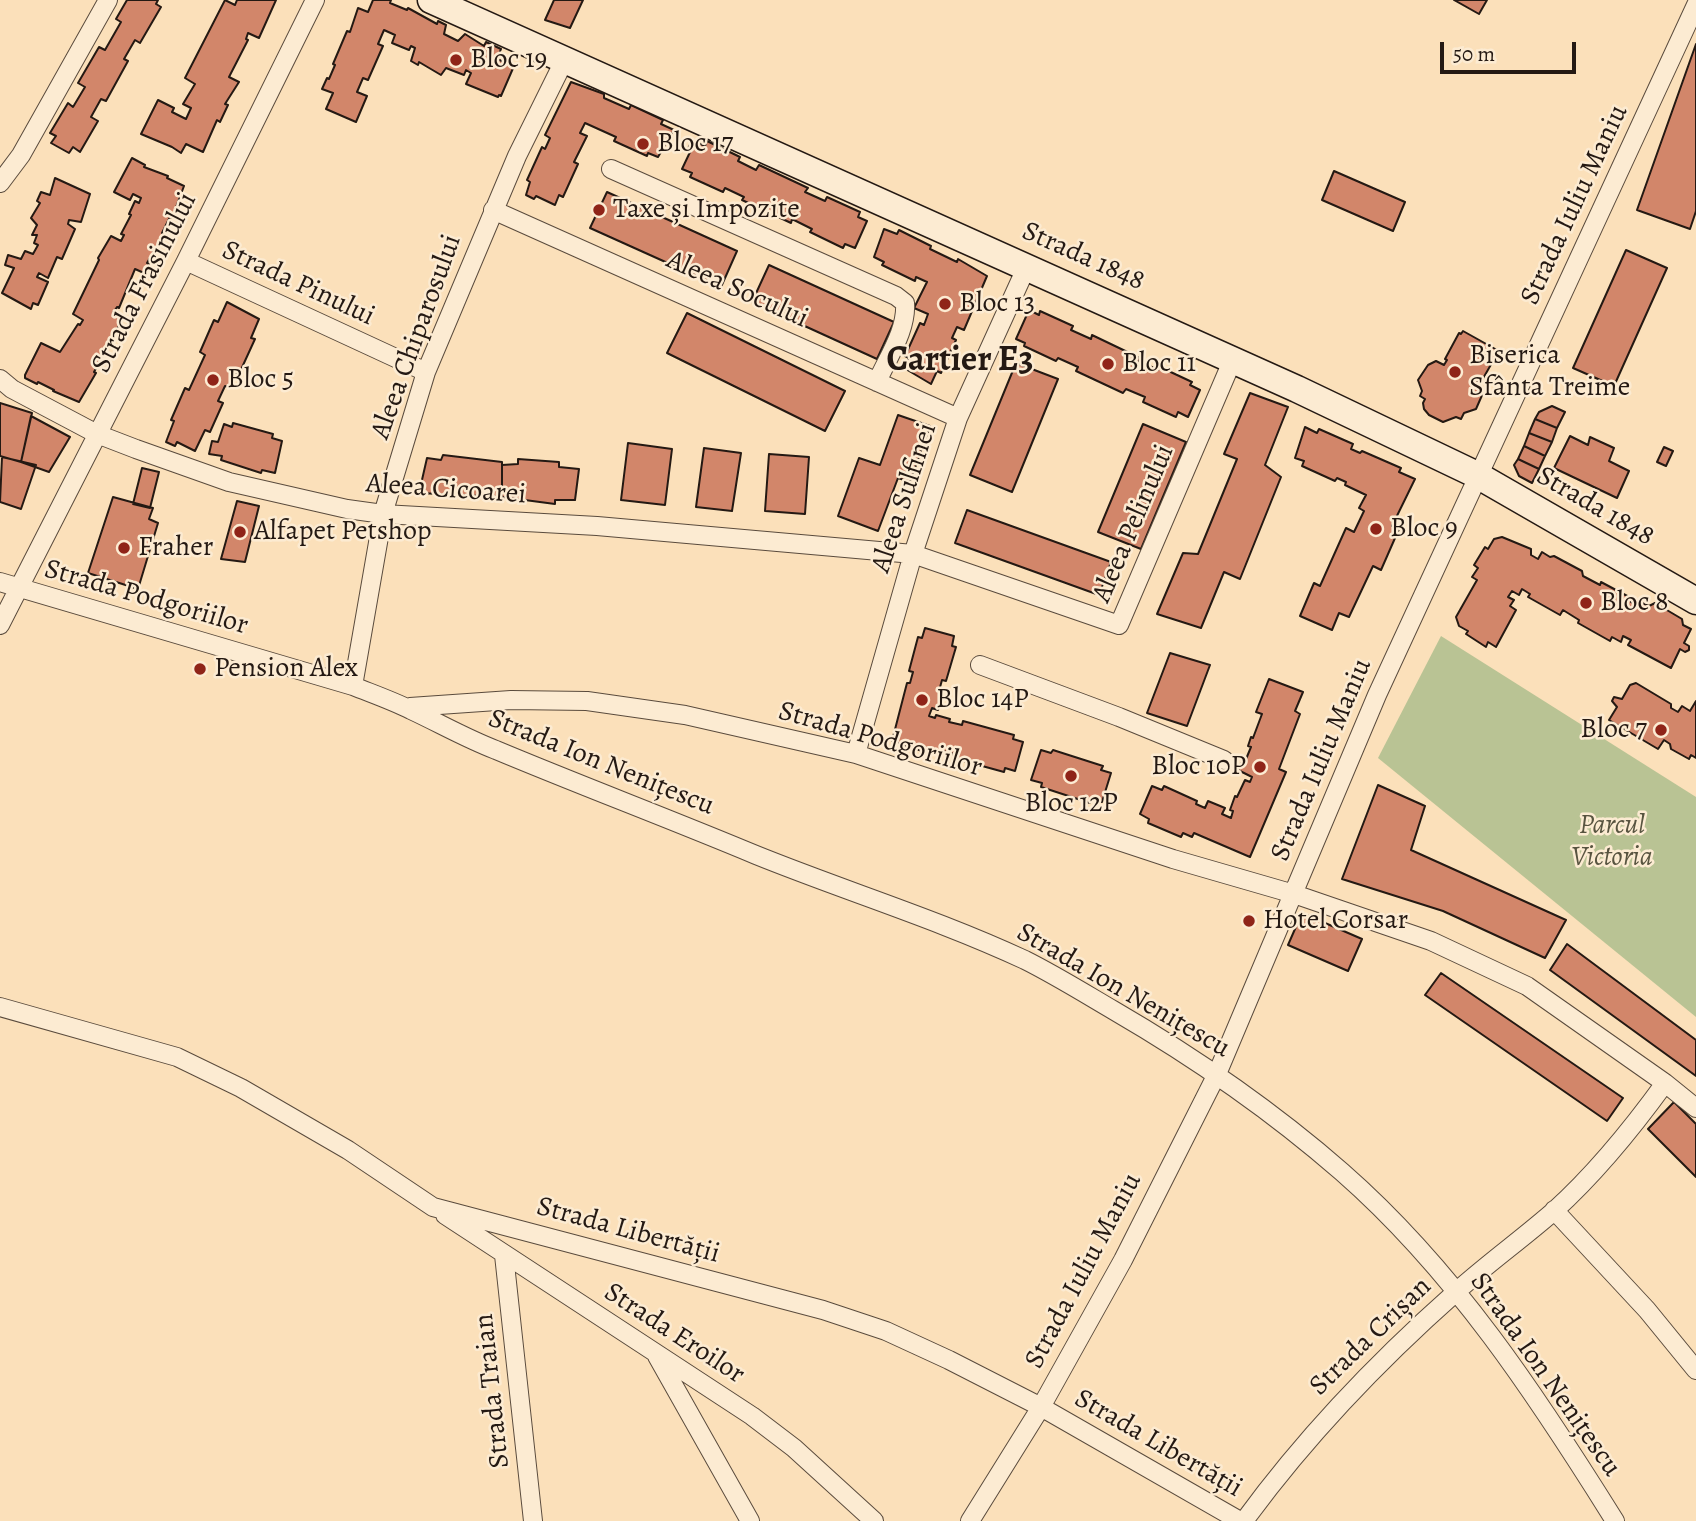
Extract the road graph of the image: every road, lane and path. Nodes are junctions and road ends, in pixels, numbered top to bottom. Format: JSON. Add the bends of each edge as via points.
{"nodes":[{"id":1,"x":108,"y":0,"type":"edge"},
{"id":2,"x":315,"y":0,"type":"edge"},
{"id":3,"x":430,"y":0,"type":"edge"},
{"id":4,"x":1696,"y":5,"type":"edge"},
{"id":5,"x":564,"y":61,"type":"junction"},
{"id":6,"x":611,"y":169,"type":"dead end"},
{"id":7,"x":0,"y":183,"type":"edge"},
{"id":8,"x":494,"y":210,"type":"junction"},
{"id":9,"x":186,"y":261,"type":"junction"},
{"id":10,"x":1027,"y":266,"type":"junction"},
{"id":11,"x":1233,"y":359,"type":"junction"},
{"id":12,"x":426,"y":372,"type":"junction"},
{"id":13,"x":0,"y":379,"type":"edge"},
{"id":14,"x":877,"y":382,"type":"junction"},
{"id":15,"x":958,"y":418,"type":"junction"},
{"id":16,"x":97,"y":434,"type":"junction"},
{"id":17,"x":1477,"y":475,"type":"junction"},
{"id":18,"x":383,"y":514,"type":"junction"},
{"id":19,"x":913,"y":554,"type":"junction"},
{"id":20,"x":0,"y":582,"type":"edge"},
{"id":21,"x":19,"y":588,"type":"junction"},
{"id":22,"x":1696,"y":601,"type":"edge"},
{"id":23,"x":0,"y":625,"type":"edge"},
{"id":24,"x":980,"y":665,"type":"dead end"},
{"id":25,"x":353,"y":686,"type":"junction"},
{"id":26,"x":406,"y":707,"type":"junction"},
{"id":27,"x":856,"y":754,"type":"junction"},
{"id":28,"x":1224,"y":760,"type":"dead end"},
{"id":29,"x":1294,"y":894,"type":"junction"},
{"id":30,"x":0,"y":1007,"type":"edge"},
{"id":31,"x":1217,"y":1074,"type":"junction"},
{"id":32,"x":1665,"y":1083,"type":"junction"},
{"id":33,"x":1696,"y":1108,"type":"edge"},
{"id":34,"x":433,"y":1207,"type":"junction"},
{"id":35,"x":1554,"y":1210,"type":"junction"},
{"id":36,"x":504,"y":1255,"type":"junction"},
{"id":37,"x":1456,"y":1291,"type":"junction"},
{"id":38,"x":655,"y":1353,"type":"junction"},
{"id":39,"x":1696,"y":1370,"type":"edge"},
{"id":40,"x":1041,"y":1407,"type":"junction"},
{"id":41,"x":533,"y":1521,"type":"edge"},
{"id":42,"x":750,"y":1521,"type":"edge"},
{"id":43,"x":874,"y":1521,"type":"edge"},
{"id":44,"x":970,"y":1521,"type":"edge"},
{"id":45,"x":1242,"y":1521,"type":"edge"},
{"id":46,"x":1615,"y":1521,"type":"edge"}],
"edges":[{"from":1,"to":7,"type":"street","via":[[21,155]]},
{"from":2,"to":9,"type":"street","name":"Strada Frasinului"},
{"from":3,"to":5,"type":"main road","name":"Strada 1848"},
{"from":4,"to":17,"type":"street","name":"Strada Iuliu Maniu"},
{"from":5,"to":8,"type":"street","name":"Aleea Chiparosului"},
{"from":5,"to":10,"type":"main road","name":"Strada 1848"},
{"from":6,"to":14,"type":"street","via":[[905,303],[906,315]]},
{"from":8,"to":12,"type":"street","name":"Aleea Chiparosului"},
{"from":8,"to":14,"type":"street","name":"Aleea Socului"},
{"from":9,"to":12,"type":"street","name":"Strada Pinului"},
{"from":9,"to":16,"type":"street","name":"Strada Frasinului"},
{"from":10,"to":11,"type":"main road","name":"Strada 1848"},
{"from":10,"to":15,"type":"street","name":"Aleea Sulfinei"},
{"from":11,"to":17,"type":"main road","name":"Strada 1848"},
{"from":11,"to":19,"type":"street","name":"Aleea Pelinului","via":[[1119,625]]},
{"from":12,"to":18,"type":"street","name":"Aleea Chiparosului"},
{"from":13,"to":16,"type":"street","name":"Aleea Cicoarei"},
{"from":14,"to":15,"type":"street","name":"Aleea Socului"},
{"from":15,"to":19,"type":"street","name":"Aleea Sulfinei"},
{"from":16,"to":18,"type":"street","name":"Aleea Cicoarei","via":[[229,482]]},
{"from":16,"to":21,"type":"street","name":"Strada Frasinului"},
{"from":17,"to":22,"type":"main road","name":"Strada 1848"},
{"from":17,"to":29,"type":"street","name":"Strada Iuliu Maniu","via":[[1377,695]]},
{"from":18,"to":19,"type":"street","name":"Aleea Cicoarei","via":[[597,526]]},
{"from":18,"to":25,"type":"street","name":"Aleea Chiparosului"},
{"from":19,"to":27,"type":"street","name":"Aleea Sulfinei"},
{"from":20,"to":21,"type":"street","name":"Strada Podgoriilor"},
{"from":21,"to":23,"type":"street","name":"Strada Frasinului"},
{"from":21,"to":25,"type":"street","name":"Strada Podgoriilor"},
{"from":24,"to":28,"type":"street"},
{"from":25,"to":26,"type":"street","name":"Strada Podgoriilor"},
{"from":26,"to":27,"type":"street","name":"Strada Podgoriilor","via":[[587,701],[685,715]]},
{"from":26,"to":31,"type":"street","name":"Strada Ion Nenițescu","via":[[492,749],[1027,961]]},
{"from":27,"to":29,"type":"street","name":"Strada Podgoriilor","via":[[1173,859]]},
{"from":29,"to":31,"type":"street","name":"Strada Iuliu Maniu"},
{"from":29,"to":32,"type":"street","name":"Strada Podgoriilor","via":[[1431,941],[1527,986]]},
{"from":30,"to":34,"type":"street","name":"Strada Libertății","via":[[177,1057],[336,1143]]},
{"from":31,"to":37,"type":"street","name":"Strada Ion Nenițescu","via":[[1345,1175]]},
{"from":31,"to":40,"type":"street","name":"Strada Iuliu Maniu","via":[[1123,1260]]},
{"from":32,"to":33,"type":"street","name":"Strada Podgoriilor"},
{"from":32,"to":35,"type":"street","name":"Strada Crișan","via":[[1614,1150]]},
{"from":34,"to":36,"type":"street","name":"Strada Eroilor"},
{"from":34,"to":40,"type":"street","name":"Strada Libertății","via":[[874,1327]]},
{"from":35,"to":37,"type":"street","name":"Strada Crișan"},
{"from":35,"to":39,"type":"street"},
{"from":36,"to":38,"type":"street","name":"Strada Eroilor"},
{"from":36,"to":41,"type":"street","name":"Strada Traian"},
{"from":37,"to":45,"type":"street","name":"Strada Crișan","via":[[1318,1427]]},
{"from":37,"to":46,"type":"street","name":"Strada Ion Nenițescu","via":[[1562,1435]]},
{"from":38,"to":42,"type":"street"},
{"from":38,"to":43,"type":"street","name":"Strada Eroilor","via":[[794,1448]]},
{"from":40,"to":44,"type":"street","name":"Strada Iuliu Maniu"},
{"from":40,"to":45,"type":"street","name":"Strada Libertății"}]}
